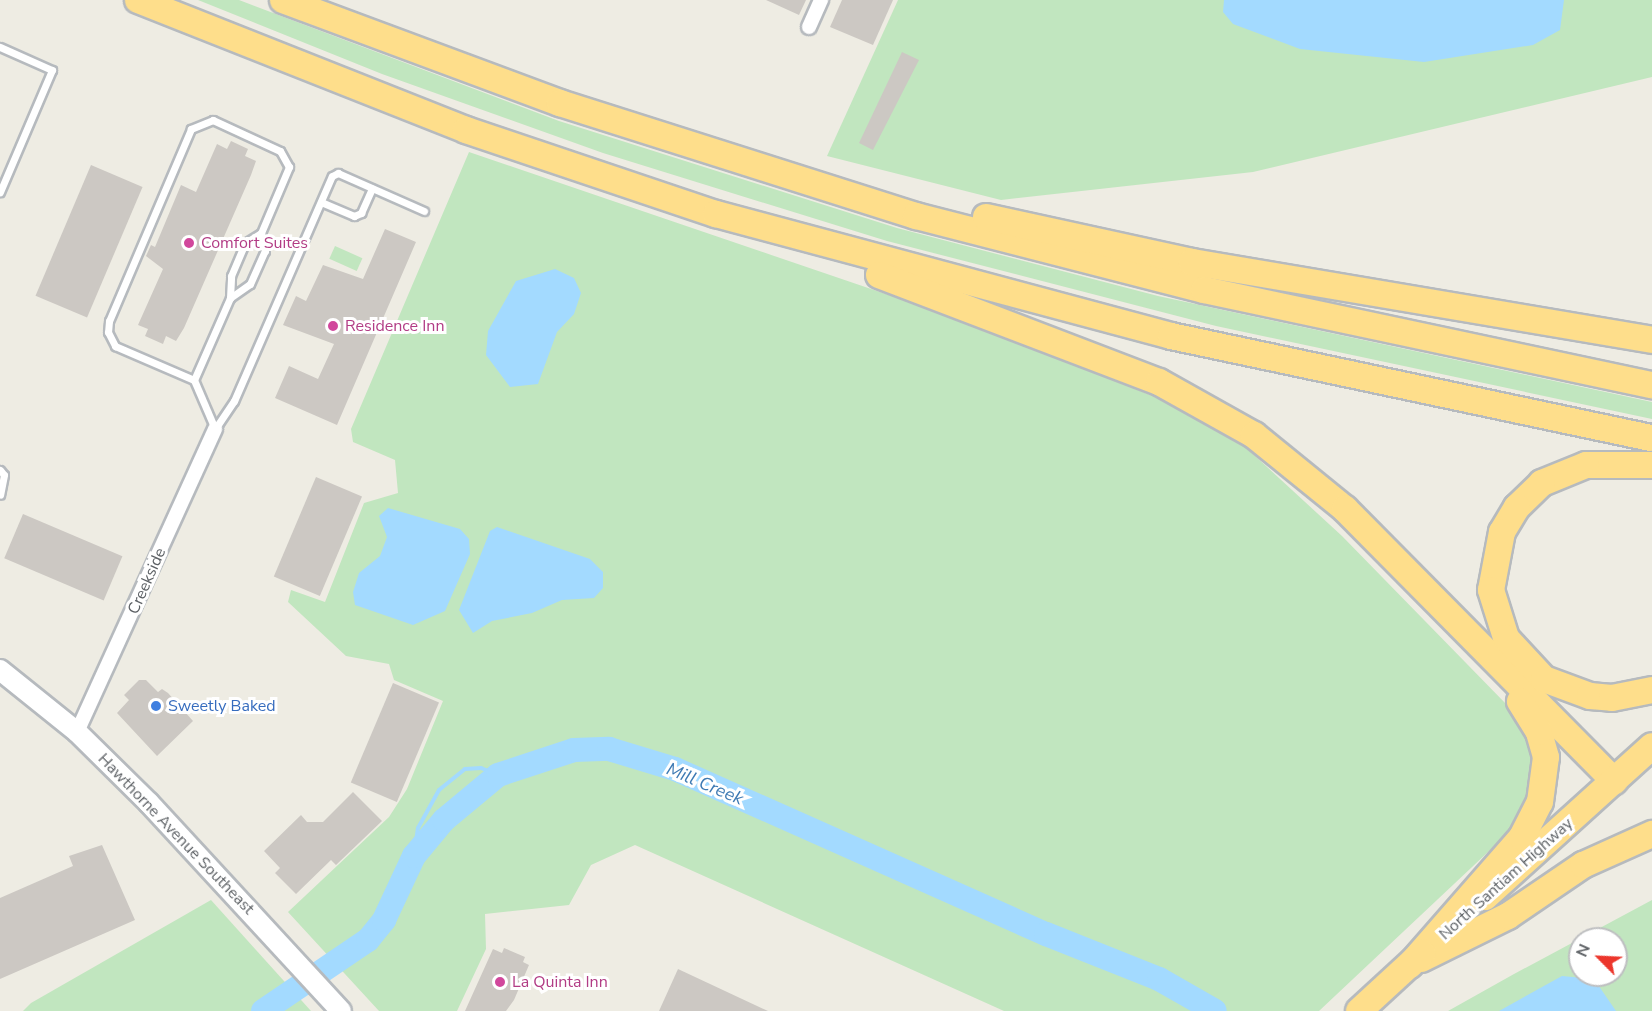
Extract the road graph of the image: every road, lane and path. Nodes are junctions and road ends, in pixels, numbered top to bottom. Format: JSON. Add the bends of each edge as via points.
{"nodes":[{"id":1,"x":138,"y":0,"type":"edge"},
{"id":2,"x":283,"y":0,"type":"edge"},
{"id":3,"x":821,"y":0,"type":"edge"},
{"id":4,"x":809,"y":27,"type":"dead end"},
{"id":5,"x":0,"y":47,"type":"edge"},
{"id":6,"x":372,"y":188,"type":"junction"},
{"id":7,"x":0,"y":192,"type":"edge"},
{"id":8,"x":847,"y":192,"type":"junction"},
{"id":9,"x":321,"y":202,"type":"junction"},
{"id":10,"x":424,"y":211,"type":"dead end"},
{"id":11,"x":716,"y":214,"type":"junction"},
{"id":12,"x":261,"y":233,"type":"junction"},
{"id":13,"x":230,"y":298,"type":"junction"},
{"id":14,"x":1652,"y":340,"type":"edge"},
{"id":15,"x":194,"y":380,"type":"junction"},
{"id":16,"x":1652,"y":385,"type":"edge"},
{"id":17,"x":215,"y":429,"type":"junction"},
{"id":18,"x":1652,"y":438,"type":"edge"},
{"id":19,"x":1652,"y":465,"type":"edge"},
{"id":20,"x":0,"y":470,"type":"edge"},
{"id":21,"x":0,"y":495,"type":"edge"},
{"id":22,"x":1345,"y":509,"type":"junction"},
{"id":23,"x":0,"y":670,"type":"edge"},
{"id":24,"x":1652,"y":690,"type":"edge"},
{"id":25,"x":77,"y":732,"type":"junction"},
{"id":26,"x":1652,"y":746,"type":"edge"},
{"id":27,"x":1614,"y":781,"type":"junction"},
{"id":28,"x":1652,"y":834,"type":"edge"},
{"id":29,"x":1410,"y":965,"type":"junction"},
{"id":30,"x":341,"y":1011,"type":"edge"},
{"id":31,"x":1359,"y":1011,"type":"edge"}],
"edges":[{"from":1,"to":11,"type":"highway","via":[[455,126]]},
{"from":2,"to":8,"type":"highway","via":[[582,110]]},
{"from":3,"to":4,"type":"street"},
{"from":5,"to":7,"type":"lane","via":[[52,70]]},
{"from":6,"to":9,"type":"lane","via":[[361,213],[354,216]]},
{"from":6,"to":9,"type":"lane","via":[[338,173]]},
{"from":6,"to":10,"type":"lane"},
{"from":8,"to":14,"type":"highway","via":[[918,201],[1274,277]]},
{"from":8,"to":16,"type":"highway","via":[[916,216],[1141,275]]},
{"from":9,"to":17,"type":"lane","via":[[234,401]]},
{"from":11,"to":18,"type":"highway","via":[[1171,336]]},
{"from":11,"to":22,"type":"highway","via":[[1159,382],[1254,435]]},
{"from":12,"to":13,"type":"lane","via":[[245,243],[231,276]]},
{"from":12,"to":13,"type":"lane","via":[[265,251],[250,284]]},
{"from":12,"to":15,"type":"lane","via":[[289,162],[280,152],[213,120],[191,129],[109,321],[108,332],[115,346]]},
{"from":13,"to":15,"type":"lane"},
{"from":15,"to":17,"type":"lane"},
{"from":17,"to":25,"type":"street","name":"Creekside"},
{"from":19,"to":24,"type":"highway","via":[[1586,465],[1542,483],[1517,507],[1502,531],[1491,590],[1506,638],[1544,679],[1590,696],[1612,698]]},
{"from":20,"to":21,"type":"lane","via":[[4,475]]},
{"from":22,"to":27,"type":"highway"},
{"from":22,"to":29,"type":"highway","via":[[1364,542],[1522,704],[1539,732],[1546,757],[1540,802],[1522,837]]},
{"from":23,"to":25,"type":"main road","name":"Hawthorne Avenue Southeast"},
{"from":25,"to":30,"type":"main road","name":"Hawthorne Avenue Southeast"},
{"from":26,"to":27,"type":"highway","name":"North Santiam Highway"},
{"from":27,"to":29,"type":"highway","name":"North Santiam Highway"},
{"from":28,"to":29,"type":"highway","via":[[1582,865],[1508,916]]},
{"from":29,"to":31,"type":"highway","name":"North Santiam Highway"}]}
